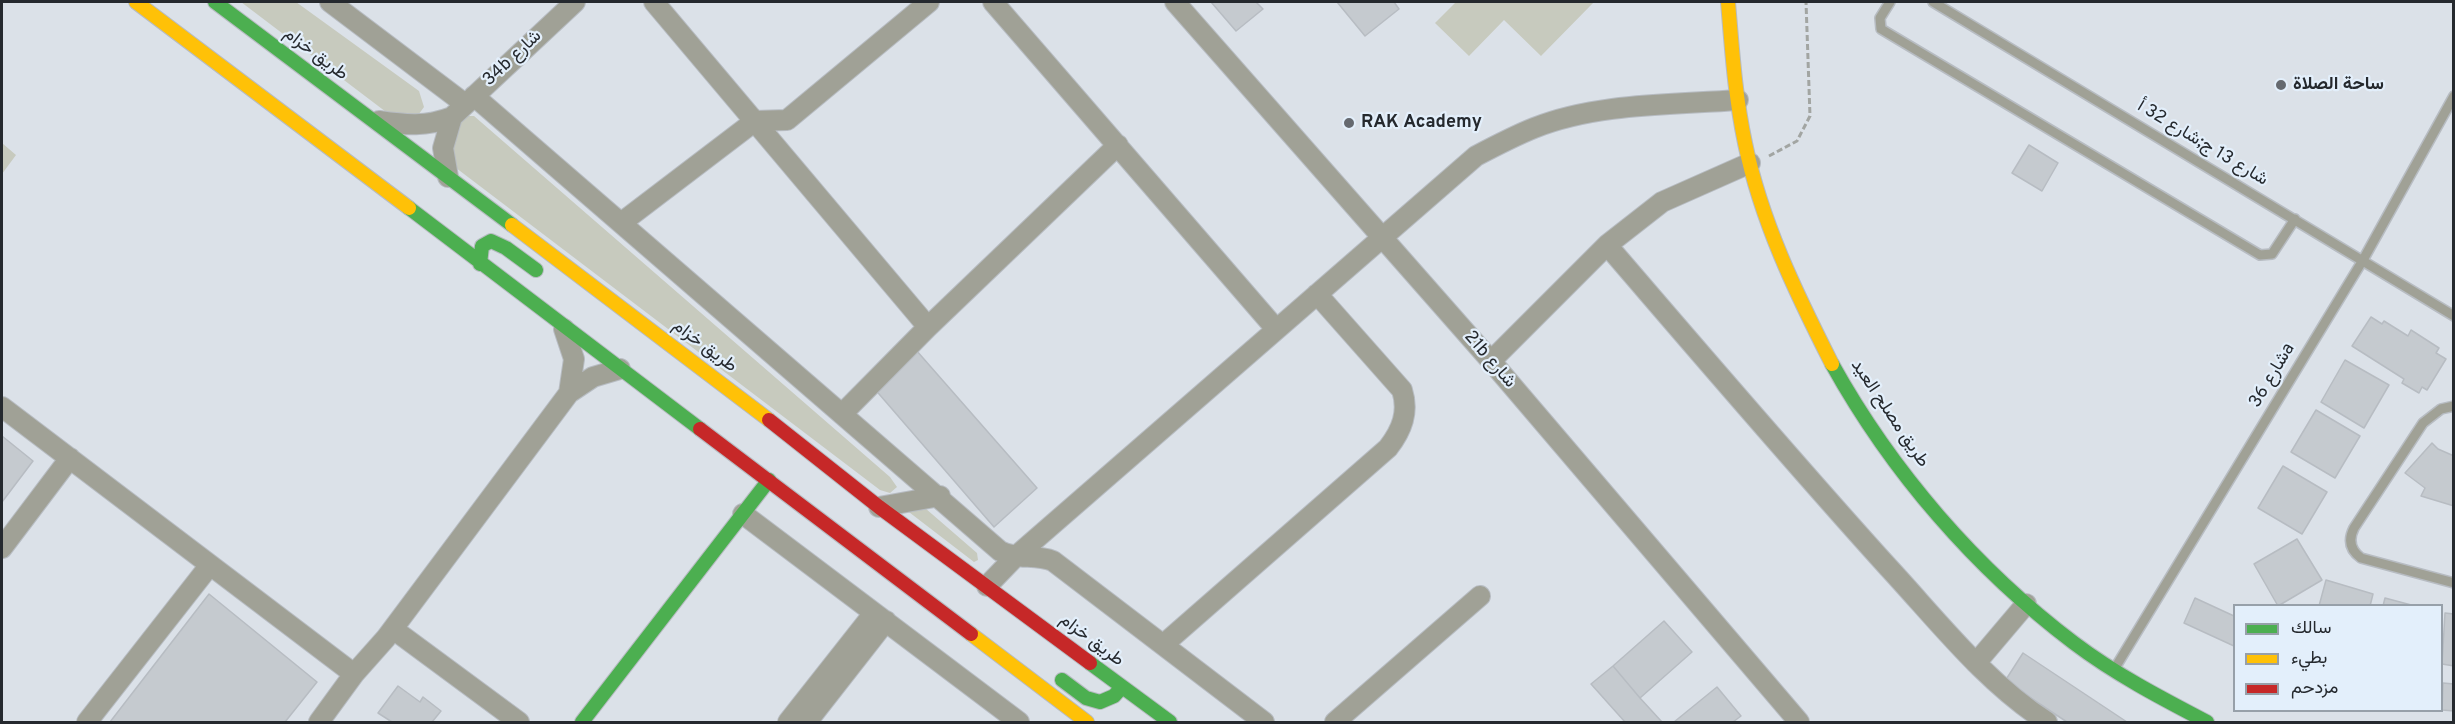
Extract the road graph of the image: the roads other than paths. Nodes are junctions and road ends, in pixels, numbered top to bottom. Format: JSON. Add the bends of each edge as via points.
{"nodes":[{"id":1,"x":136,"y":2,"type":"edge"},
{"id":2,"x":215,"y":2,"type":"edge"},
{"id":3,"x":330,"y":2,"type":"edge"},
{"id":4,"x":575,"y":2,"type":"edge"},
{"id":5,"x":654,"y":2,"type":"edge"},
{"id":6,"x":929,"y":2,"type":"edge"},
{"id":7,"x":993,"y":2,"type":"edge"},
{"id":8,"x":1175,"y":2,"type":"edge"},
{"id":9,"x":1728,"y":2,"type":"edge"},
{"id":10,"x":1890,"y":2,"type":"edge"},
{"id":11,"x":1933,"y":2,"type":"edge"},
{"id":12,"x":2454,"y":96,"type":"edge"},
{"id":13,"x":1738,"y":100,"type":"junction"},
{"id":14,"x":464,"y":106,"type":"junction"},
{"id":15,"x":372,"y":120,"type":"junction"},
{"id":16,"x":755,"y":121,"type":"junction"},
{"id":17,"x":1118,"y":145,"type":"junction"},
{"id":18,"x":1750,"y":163,"type":"junction"},
{"id":19,"x":448,"y":177,"type":"junction"},
{"id":20,"x":2295,"y":219,"type":"junction"},
{"id":21,"x":621,"y":223,"type":"junction"},
{"id":22,"x":1382,"y":238,"type":"junction"},
{"id":23,"x":1607,"y":245,"type":"junction"},
{"id":24,"x":2363,"y":260,"type":"junction"},
{"id":25,"x":480,"y":264,"type":"junction"},
{"id":26,"x":543,"y":276,"type":"dead end"},
{"id":27,"x":1317,"y":294,"type":"junction"},
{"id":28,"x":2454,"y":316,"type":"edge"},
{"id":29,"x":563,"y":326,"type":"junction"},
{"id":30,"x":928,"y":327,"type":"junction"},
{"id":31,"x":1276,"y":329,"type":"junction"},
{"id":32,"x":648,"y":346,"type":"dead end"},
{"id":33,"x":1491,"y":361,"type":"junction"},
{"id":34,"x":701,"y":367,"type":"junction"},
{"id":35,"x":620,"y":369,"type":"junction"},
{"id":36,"x":569,"y":393,"type":"junction"},
{"id":37,"x":2453,"y":405,"type":"edge"},
{"id":38,"x":2,"y":406,"type":"edge"},
{"id":39,"x":843,"y":413,"type":"junction"},
{"id":40,"x":70,"y":458,"type":"junction"},
{"id":41,"x":769,"y":480,"type":"junction"},
{"id":42,"x":940,"y":496,"type":"junction"},
{"id":43,"x":879,"y":507,"type":"junction"},
{"id":44,"x":743,"y":514,"type":"junction"},
{"id":45,"x":2,"y":548,"type":"edge"},
{"id":46,"x":1016,"y":556,"type":"junction"},
{"id":47,"x":210,"y":565,"type":"junction"},
{"id":48,"x":2454,"y":583,"type":"edge"},
{"id":49,"x":987,"y":586,"type":"junction"},
{"id":50,"x":1480,"y":596,"type":"dead end"},
{"id":51,"x":2026,"y":604,"type":"junction"},
{"id":52,"x":880,"y":617,"type":"junction"},
{"id":53,"x":393,"y":629,"type":"junction"},
{"id":54,"x":977,"y":639,"type":"junction"},
{"id":55,"x":1006,"y":643,"type":"dead end"},
{"id":56,"x":1164,"y":644,"type":"junction"},
{"id":57,"x":1976,"y":663,"type":"junction"},
{"id":58,"x":2114,"y":670,"type":"junction"},
{"id":59,"x":1049,"y":671,"type":"dead end"},
{"id":60,"x":354,"y":674,"type":"junction"},
{"id":61,"x":1122,"y":687,"type":"junction"},
{"id":62,"x":87,"y":723,"type":"edge"},
{"id":63,"x":319,"y":723,"type":"edge"},
{"id":64,"x":519,"y":723,"type":"edge"},
{"id":65,"x":582,"y":723,"type":"edge"},
{"id":66,"x":788,"y":723,"type":"edge"},
{"id":67,"x":807,"y":723,"type":"edge"},
{"id":68,"x":1018,"y":723,"type":"edge"},
{"id":69,"x":1088,"y":723,"type":"edge"},
{"id":70,"x":1170,"y":723,"type":"edge"},
{"id":71,"x":1264,"y":723,"type":"edge"},
{"id":72,"x":1335,"y":723,"type":"edge"},
{"id":73,"x":1799,"y":723,"type":"edge"},
{"id":74,"x":2047,"y":723,"type":"edge"},
{"id":75,"x":2207,"y":723,"type":"edge"}],
"edges":[{"from":1,"to":25,"type":"main road"},
{"from":2,"to":15,"type":"main road","name":"طريق خزام"},
{"from":3,"to":14,"type":"street"},
{"from":4,"to":14,"type":"street","name":"34b شارع"},
{"from":5,"to":16,"type":"street"},
{"from":6,"to":16,"type":"street","via":[[787,120]]},
{"from":7,"to":17,"type":"street"},
{"from":8,"to":22,"type":"street","name":"21b شارع"},
{"from":9,"to":13,"type":"main road","name":"طريق مصلح العيد"},
{"from":10,"to":20,"type":"lane","via":[[1880,18],[1881,28],[2260,255],[2272,254]]},
{"from":11,"to":20,"type":"lane","name":"شارع 13 ج;شارع 32 أ"},
{"from":12,"to":24,"type":"lane","name":"شارع 36a"},
{"from":13,"to":18,"type":"main road","name":"طريق مصلح العيد"},
{"from":13,"to":22,"type":"street","via":[[1620,108],[1535,127],[1476,156]]},
{"from":14,"to":15,"type":"street","name":"34b شارع","via":[[432,124],[413,126]]},
{"from":14,"to":19,"type":"street","via":[[443,148]]},
{"from":14,"to":21,"type":"street"},
{"from":15,"to":19,"type":"main road","name":"طريق خزام"},
{"from":16,"to":21,"type":"street"},
{"from":16,"to":30,"type":"street"},
{"from":17,"to":30,"type":"street"},
{"from":17,"to":31,"type":"street"},
{"from":18,"to":23,"type":"street","via":[[1662,202]]},
{"from":18,"to":51,"type":"main road","name":"طريق مصلح العيد","via":[[1769,227],[1800,299],[1862,412],[1902,470],[1946,523]]},
{"from":19,"to":34,"type":"main road","name":"طريق خزام"},
{"from":20,"to":24,"type":"lane","name":"شارع 13 ج;شارع 32 أ"},
{"from":21,"to":39,"type":"street"},
{"from":22,"to":27,"type":"street"},
{"from":22,"to":33,"type":"street","name":"21b شارع"},
{"from":23,"to":33,"type":"street"},
{"from":23,"to":57,"type":"street","via":[[1796,465]]},
{"from":24,"to":28,"type":"lane","name":"شارع 13 ج;شارع 32 أ"},
{"from":24,"to":58,"type":"lane","name":"شارع 36a"},
{"from":25,"to":26,"type":"main road","via":[[482,246],[491,241]]},
{"from":25,"to":29,"type":"main road"},
{"from":27,"to":31,"type":"street"},
{"from":27,"to":56,"type":"street","via":[[1402,390],[1406,403],[1404,420],[1388,448]]},
{"from":29,"to":35,"type":"main road"},
{"from":29,"to":36,"type":"street","via":[[574,359]]},
{"from":30,"to":39,"type":"street"},
{"from":31,"to":46,"type":"street"},
{"from":32,"to":34,"type":"main road"},
{"from":33,"to":73,"type":"street","name":"21b شارع"},
{"from":34,"to":43,"type":"main road","name":"طريق خزام"},
{"from":35,"to":36,"type":"street","via":[[593,377]]},
{"from":35,"to":41,"type":"main road"},
{"from":36,"to":53,"type":"street"},
{"from":37,"to":48,"type":"lane","via":[[2423,423],[2350,539],[2361,558]]},
{"from":38,"to":40,"type":"street"},
{"from":39,"to":42,"type":"street"},
{"from":40,"to":45,"type":"street"},
{"from":40,"to":47,"type":"street"},
{"from":41,"to":44,"type":"main road"},
{"from":41,"to":54,"type":"main road"},
{"from":42,"to":43,"type":"street"},
{"from":42,"to":46,"type":"street","via":[[1000,551]]},
{"from":43,"to":49,"type":"main road","name":"طريق خزام"},
{"from":44,"to":52,"type":"street"},
{"from":44,"to":65,"type":"main road"},
{"from":46,"to":49,"type":"street"},
{"from":46,"to":56,"type":"street","via":[[1053,561]]},
{"from":47,"to":60,"type":"street"},
{"from":47,"to":62,"type":"street"},
{"from":49,"to":61,"type":"main road","name":"طريق خزام"},
{"from":50,"to":72,"type":"street"},
{"from":51,"to":57,"type":"street"},
{"from":51,"to":58,"type":"main road","name":"طريق مصلح العيد","via":[[2074,644]]},
{"from":52,"to":66,"type":"street"},
{"from":52,"to":67,"type":"street"},
{"from":52,"to":68,"type":"street"},
{"from":53,"to":60,"type":"street"},
{"from":53,"to":64,"type":"street"},
{"from":54,"to":55,"type":"main road"},
{"from":54,"to":69,"type":"main road"},
{"from":56,"to":71,"type":"street"},
{"from":57,"to":74,"type":"street","via":[[2022,706]]},
{"from":58,"to":75,"type":"main road","name":"طريق مصلح العيد"},
{"from":59,"to":61,"type":"main road","via":[[1092,702],[1102,704],[1111,700]]},
{"from":60,"to":63,"type":"street"},
{"from":61,"to":70,"type":"main road","name":"طريق خزام"}]}
